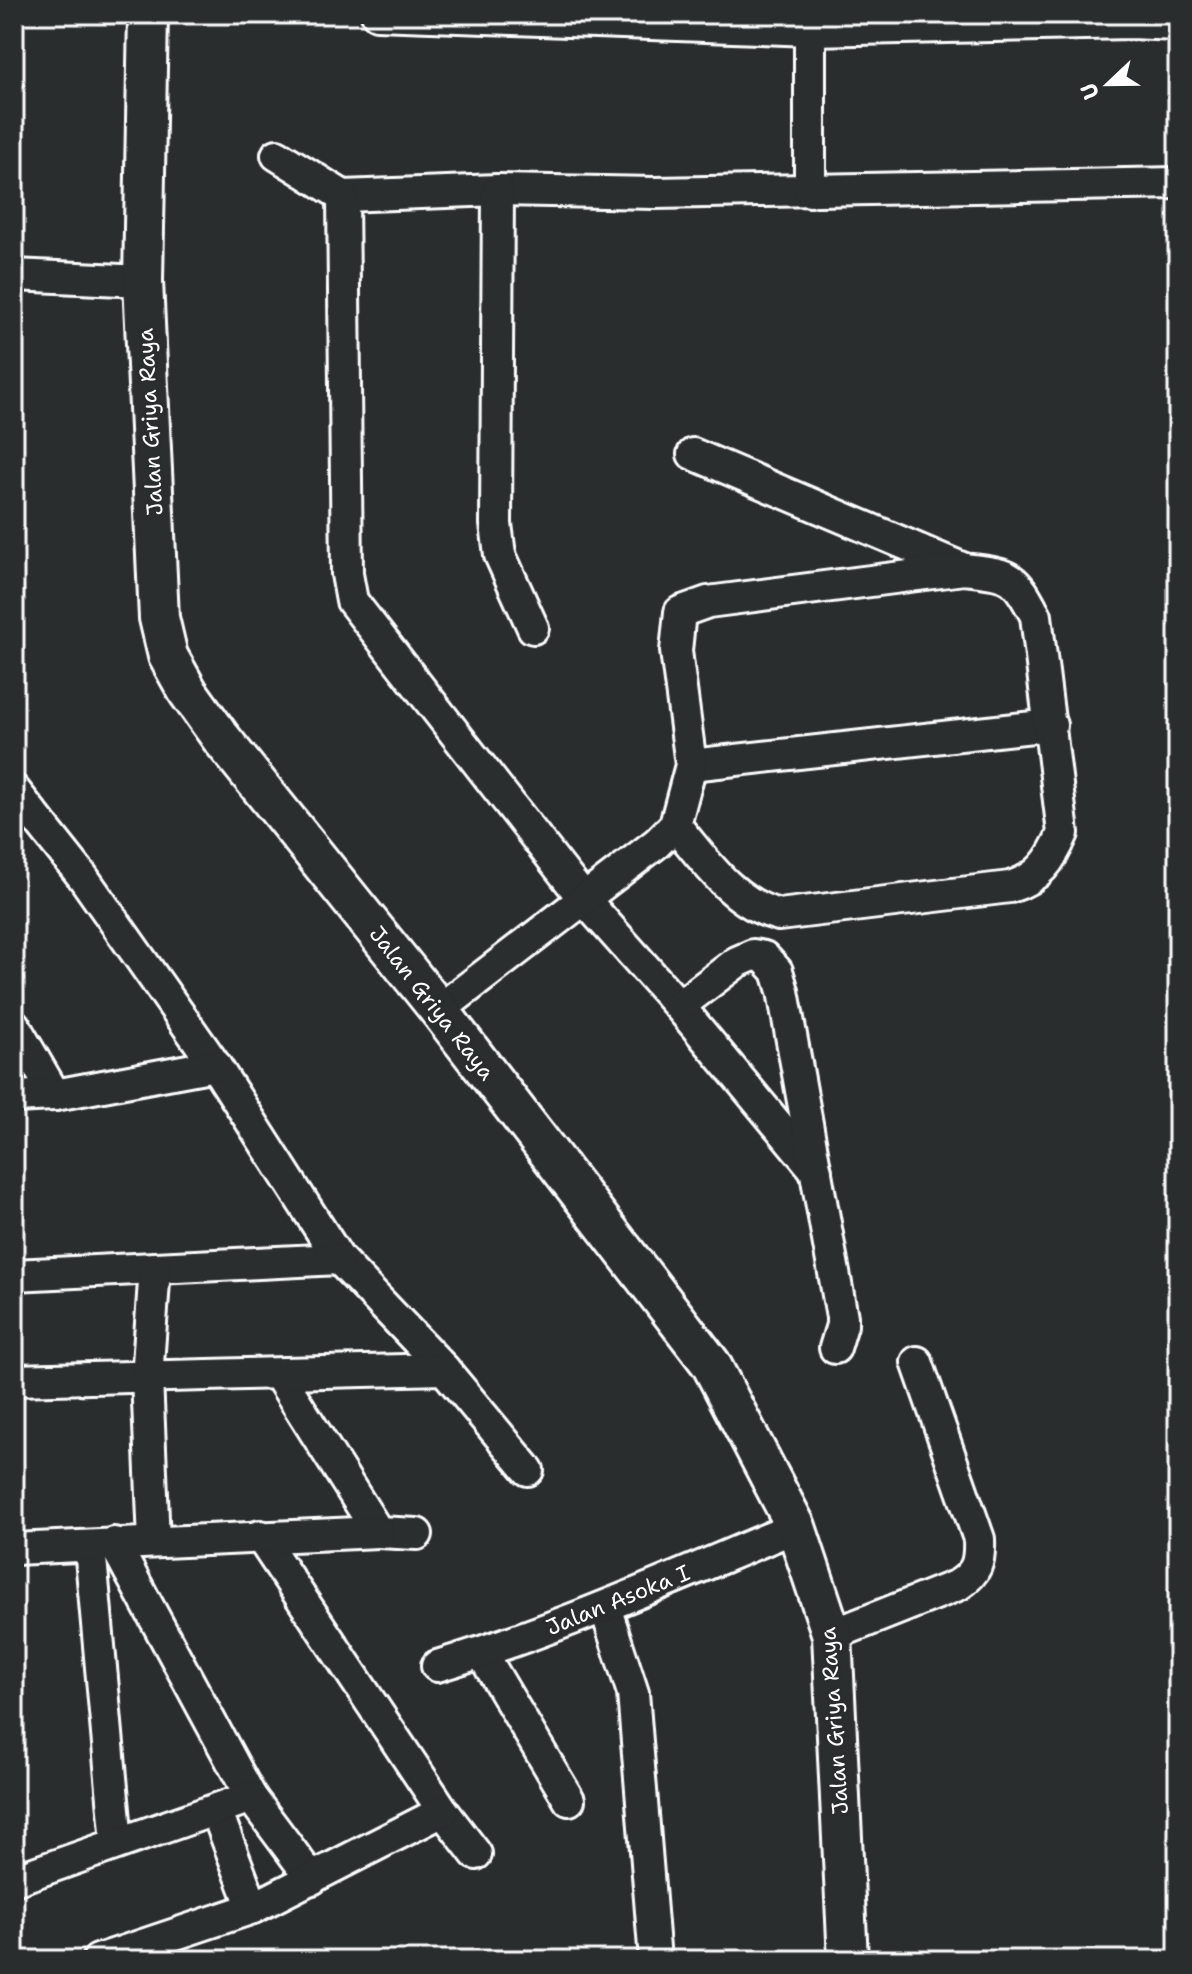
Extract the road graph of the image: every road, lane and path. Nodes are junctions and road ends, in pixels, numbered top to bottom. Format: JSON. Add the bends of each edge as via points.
{"nodes":[{"id":1,"x":148,"y":14,"type":"edge"},
{"id":2,"x":377,"y":14,"type":"edge"},
{"id":3,"x":1130,"y":19,"type":"edge"},
{"id":4,"x":811,"y":22,"type":"edge"},
{"id":5,"x":1178,"y":25,"type":"edge"},
{"id":6,"x":277,"y":155,"type":"dead end"},
{"id":7,"x":1178,"y":183,"type":"edge"},
{"id":8,"x":498,"y":190,"type":"junction"},
{"id":9,"x":810,"y":191,"type":"junction"},
{"id":10,"x":343,"y":196,"type":"junction"},
{"id":11,"x":14,"y":275,"type":"edge"},
{"id":12,"x":143,"y":281,"type":"junction"},
{"id":13,"x":693,"y":454,"type":"dead end"},
{"id":14,"x":964,"y":569,"type":"junction"},
{"id":15,"x":533,"y":628,"type":"dead end"},
{"id":16,"x":1051,"y":725,"type":"junction"},
{"id":17,"x":691,"y":765,"type":"junction"},
{"id":18,"x":14,"y":790,"type":"edge"},
{"id":19,"x":675,"y":825,"type":"junction"},
{"id":20,"x":583,"y":898,"type":"junction"},
{"id":21,"x":679,"y":1006,"type":"junction"},
{"id":22,"x":439,"y":1010,"type":"junction"},
{"id":23,"x":14,"y":1025,"type":"edge"},
{"id":24,"x":215,"y":1065,"type":"junction"},
{"id":25,"x":55,"y":1095,"type":"junction"},
{"id":26,"x":14,"y":1097,"type":"edge"},
{"id":27,"x":816,"y":1171,"type":"junction"},
{"id":28,"x":339,"y":1259,"type":"junction"},
{"id":29,"x":155,"y":1268,"type":"junction"},
{"id":30,"x":14,"y":1275,"type":"edge"},
{"id":31,"x":835,"y":1348,"type":"dead end"},
{"id":32,"x":917,"y":1362,"type":"dead end"},
{"id":33,"x":444,"y":1369,"type":"junction"},
{"id":34,"x":279,"y":1375,"type":"junction"},
{"id":35,"x":147,"y":1378,"type":"junction"},
{"id":36,"x":14,"y":1380,"type":"edge"},
{"id":37,"x":528,"y":1470,"type":"dead end"},
{"id":38,"x":796,"y":1527,"type":"junction"},
{"id":39,"x":378,"y":1532,"type":"junction"},
{"id":40,"x":417,"y":1534,"type":"dead end"},
{"id":41,"x":260,"y":1536,"type":"junction"},
{"id":42,"x":154,"y":1542,"type":"junction"},
{"id":43,"x":102,"y":1545,"type":"junction"},
{"id":44,"x":14,"y":1549,"type":"edge"},
{"id":45,"x":605,"y":1607,"type":"junction"},
{"id":46,"x":832,"y":1635,"type":"junction"},
{"id":47,"x":482,"y":1653,"type":"junction"},
{"id":48,"x":437,"y":1666,"type":"dead end"},
{"id":49,"x":251,"y":1797,"type":"junction"},
{"id":50,"x":569,"y":1800,"type":"dead end"},
{"id":51,"x":216,"y":1810,"type":"junction"},
{"id":52,"x":443,"y":1811,"type":"junction"},
{"id":53,"x":117,"y":1843,"type":"junction"},
{"id":54,"x":476,"y":1854,"type":"dead end"},
{"id":55,"x":312,"y":1879,"type":"junction"},
{"id":56,"x":14,"y":1880,"type":"edge"},
{"id":57,"x":253,"y":1908,"type":"junction"},
{"id":58,"x":98,"y":1960,"type":"edge"},
{"id":59,"x":655,"y":1960,"type":"edge"},
{"id":60,"x":848,"y":1960,"type":"edge"}],
"edges":[{"from":1,"to":12,"type":"street","name":"Jalan Griya Raya"},
{"from":2,"to":4,"type":"street"},
{"from":3,"to":4,"type":"street"},
{"from":3,"to":5,"type":"street"},
{"from":4,"to":9,"type":"street"},
{"from":6,"to":10,"type":"street"},
{"from":7,"to":9,"type":"street"},
{"from":8,"to":9,"type":"street"},
{"from":8,"to":10,"type":"street"},
{"from":8,"to":15,"type":"street","via":[[496,524],[500,555]]},
{"from":10,"to":20,"type":"street","via":[[350,594]]},
{"from":11,"to":12,"type":"street"},
{"from":12,"to":22,"type":"street","name":"Jalan Griya Raya","via":[[159,618],[168,656],[221,738]]},
{"from":13,"to":14,"type":"street"},
{"from":14,"to":16,"type":"street","via":[[1016,581],[1025,594],[1036,616]]},
{"from":14,"to":17,"type":"street","via":[[708,602],[680,612],[676,651]]},
{"from":16,"to":17,"type":"street"},
{"from":16,"to":19,"type":"street","via":[[1063,833],[1044,868],[1010,887],[779,915],[740,898]]},
{"from":17,"to":19,"type":"street"},
{"from":18,"to":24,"type":"street","via":[[83,877]]},
{"from":19,"to":20,"type":"street"},
{"from":20,"to":21,"type":"street"},
{"from":20,"to":22,"type":"street"},
{"from":21,"to":27,"type":"street"},
{"from":21,"to":27,"type":"street","via":[[745,957],[764,957],[771,963],[783,991]]},
{"from":22,"to":38,"type":"street","name":"Jalan Griya Raya","via":[[711,1364]]},
{"from":23,"to":25,"type":"street"},
{"from":24,"to":25,"type":"street"},
{"from":24,"to":28,"type":"street"},
{"from":25,"to":26,"type":"street"},
{"from":27,"to":31,"type":"street","via":[[842,1317]]},
{"from":28,"to":29,"type":"street"},
{"from":28,"to":33,"type":"street"},
{"from":29,"to":30,"type":"street"},
{"from":29,"to":35,"type":"street"},
{"from":32,"to":46,"type":"street","via":[[979,1539],[980,1559],[973,1576],[958,1585]]},
{"from":33,"to":34,"type":"street"},
{"from":33,"to":37,"type":"street"},
{"from":34,"to":35,"type":"street"},
{"from":34,"to":39,"type":"street"},
{"from":35,"to":36,"type":"street"},
{"from":35,"to":42,"type":"street"},
{"from":38,"to":45,"type":"street","name":"Jalan Asoka I"},
{"from":38,"to":46,"type":"street","name":"Jalan Griya Raya"},
{"from":39,"to":40,"type":"street"},
{"from":39,"to":41,"type":"street"},
{"from":41,"to":42,"type":"street"},
{"from":41,"to":52,"type":"street"},
{"from":42,"to":43,"type":"street"},
{"from":43,"to":44,"type":"street"},
{"from":43,"to":49,"type":"street"},
{"from":43,"to":53,"type":"street"},
{"from":45,"to":47,"type":"street","name":"Jalan Asoka I"},
{"from":45,"to":59,"type":"street","via":[[633,1693]]},
{"from":46,"to":60,"type":"street","name":"Jalan Griya Raya"},
{"from":47,"to":48,"type":"street","name":"Jalan Asoka I"},
{"from":47,"to":50,"type":"street"},
{"from":49,"to":51,"type":"street"},
{"from":49,"to":55,"type":"street"},
{"from":51,"to":53,"type":"street"},
{"from":51,"to":57,"type":"street"},
{"from":52,"to":54,"type":"street"},
{"from":52,"to":55,"type":"street"},
{"from":53,"to":56,"type":"street"},
{"from":55,"to":57,"type":"street"},
{"from":57,"to":58,"type":"street"}]}
